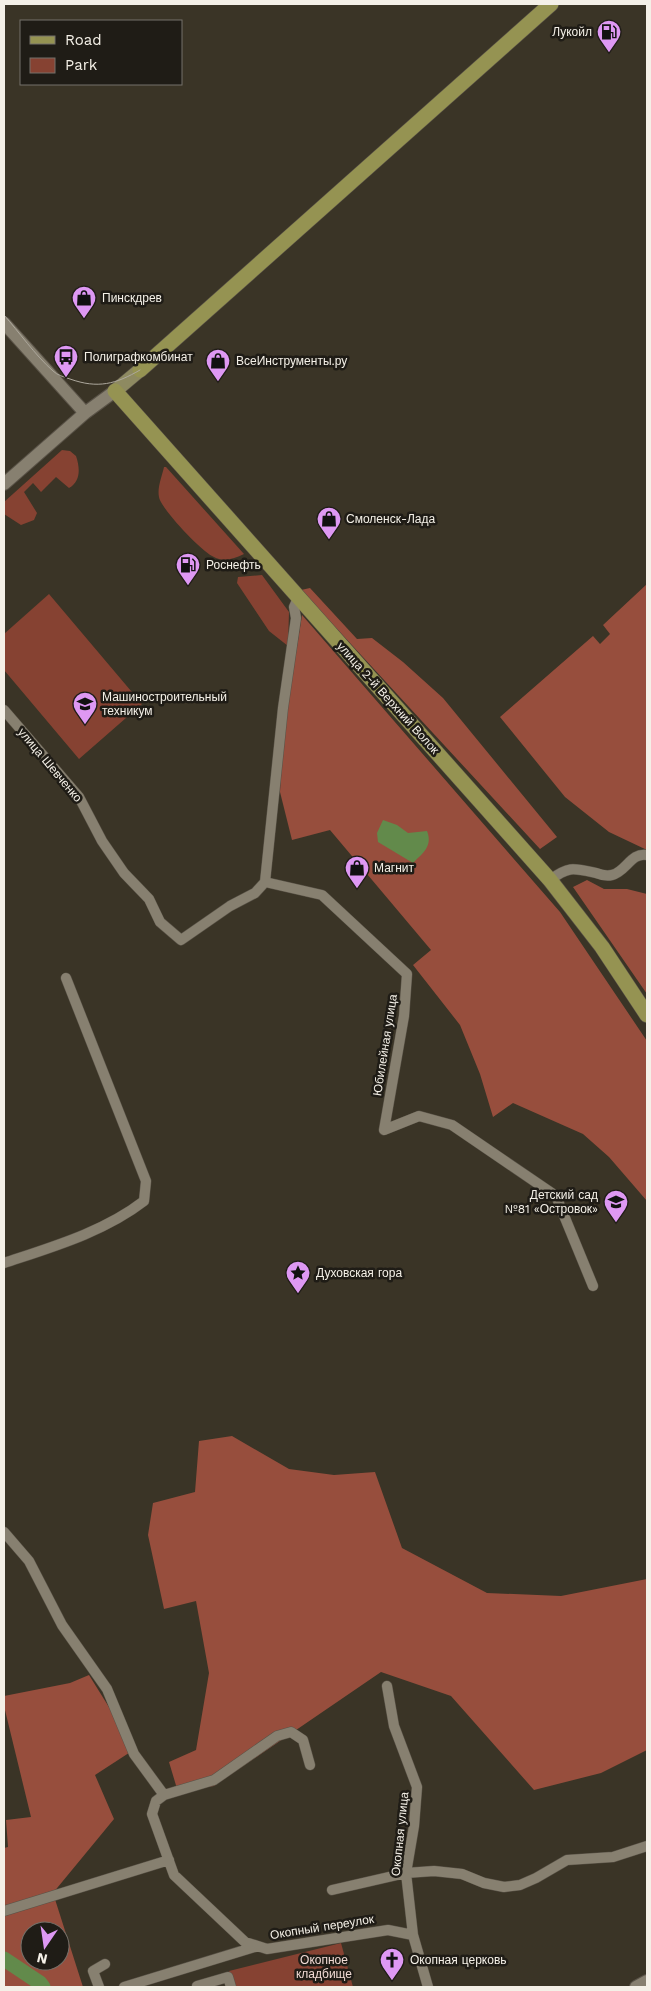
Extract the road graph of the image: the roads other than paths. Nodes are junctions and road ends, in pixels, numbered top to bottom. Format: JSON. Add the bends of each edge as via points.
{"nodes":[{"id":1,"x":551,"y":4,"type":"edge"},
{"id":2,"x":4,"y":323,"type":"edge"},
{"id":3,"x":140,"y":370,"type":"joint"},
{"id":4,"x":115,"y":391,"type":"junction"},
{"id":5,"x":85,"y":413,"type":"junction"},
{"id":6,"x":4,"y":484,"type":"edge"},
{"id":7,"x":298,"y":598,"type":"junction"},
{"id":8,"x":4,"y":710,"type":"edge"},
{"id":9,"x":647,"y":855,"type":"edge"},
{"id":10,"x":550,"y":880,"type":"junction"},
{"id":11,"x":266,"y":882,"type":"junction"},
{"id":12,"x":66,"y":978,"type":"dead end"},
{"id":13,"x":647,"y":1015,"type":"edge"},
{"id":14,"x":4,"y":1263,"type":"edge"},
{"id":15,"x":593,"y":1286,"type":"dead end"},
{"id":16,"x":4,"y":1532,"type":"edge"},
{"id":17,"x":387,"y":1686,"type":"dead end"},
{"id":18,"x":310,"y":1765,"type":"dead end"},
{"id":19,"x":164,"y":1795,"type":"junction"},
{"id":20,"x":647,"y":1846,"type":"edge"},
{"id":21,"x":169,"y":1860,"type":"junction"},
{"id":22,"x":406,"y":1873,"type":"junction"},
{"id":23,"x":332,"y":1890,"type":"dead end"},
{"id":24,"x":5,"y":1909,"type":"edge"},
{"id":25,"x":413,"y":1935,"type":"junction"},
{"id":26,"x":258,"y":1946,"type":"junction"},
{"id":27,"x":104,"y":1964,"type":"dead end"},
{"id":28,"x":647,"y":1981,"type":"edge"},
{"id":29,"x":197,"y":1986,"type":"dead end"},
{"id":30,"x":99,"y":1987,"type":"edge"},
{"id":31,"x":124,"y":1987,"type":"edge"},
{"id":32,"x":231,"y":1987,"type":"edge"},
{"id":33,"x":428,"y":1987,"type":"edge"},
{"id":34,"x":636,"y":1987,"type":"edge"}],
"edges":[{"from":1,"to":3,"type":"main road"},
{"from":2,"to":5,"type":"street"},
{"from":3,"to":4,"type":"main road"},
{"from":4,"to":5,"type":"street"},
{"from":4,"to":7,"type":"main road","name":"улица 2-й Верхний Волок"},
{"from":5,"to":6,"type":"street"},
{"from":7,"to":10,"type":"main road","name":"улица 2-й Верхний Волок"},
{"from":7,"to":11,"type":"street","via":[[294,607],[296,618],[282,708]]},
{"from":8,"to":11,"type":"street","name":"улица Шевченко","via":[[79,796],[102,841],[124,873],[149,899],[160,922],[181,940],[255,893]]},
{"from":9,"to":10,"type":"street","via":[[633,858],[611,876],[579,869],[564,870]]},
{"from":10,"to":13,"type":"main road","name":"улица 2-й Верхний Волок","via":[[602,946]]},
{"from":11,"to":15,"type":"street","name":"Юбилейная улица","via":[[322,895],[407,974],[404,1016],[384,1130],[420,1116],[452,1126],[556,1196]]},
{"from":12,"to":14,"type":"street","via":[[146,1182],[144,1201],[133,1210],[71,1240]]},
{"from":16,"to":19,"type":"street","via":[[29,1561],[62,1625],[107,1689],[134,1754]]},
{"from":17,"to":22,"type":"street","name":"Окопная улица","via":[[394,1726],[417,1787]]},
{"from":18,"to":19,"type":"street","via":[[303,1740],[291,1732],[277,1736],[214,1780]]},
{"from":19,"to":21,"type":"street","name":"Окопный переулок","via":[[156,1801],[152,1814]]},
{"from":20,"to":22,"type":"street","via":[[613,1857],[568,1860],[528,1882],[504,1887],[462,1874]]},
{"from":21,"to":24,"type":"street"},
{"from":21,"to":26,"type":"street","name":"Окопный переулок","via":[[174,1874],[187,1887],[245,1942]]},
{"from":22,"to":23,"type":"street"},
{"from":22,"to":25,"type":"street","name":"Окопная улица"},
{"from":25,"to":26,"type":"street","name":"Окопный переулок","via":[[388,1930],[267,1949]]},
{"from":25,"to":33,"type":"street","name":"Окопная улица"},
{"from":26,"to":31,"type":"street"},
{"from":27,"to":30,"type":"street","via":[[93,1972]]},
{"from":28,"to":34,"type":"street"},
{"from":29,"to":32,"type":"street","via":[[228,1977]]}]}
